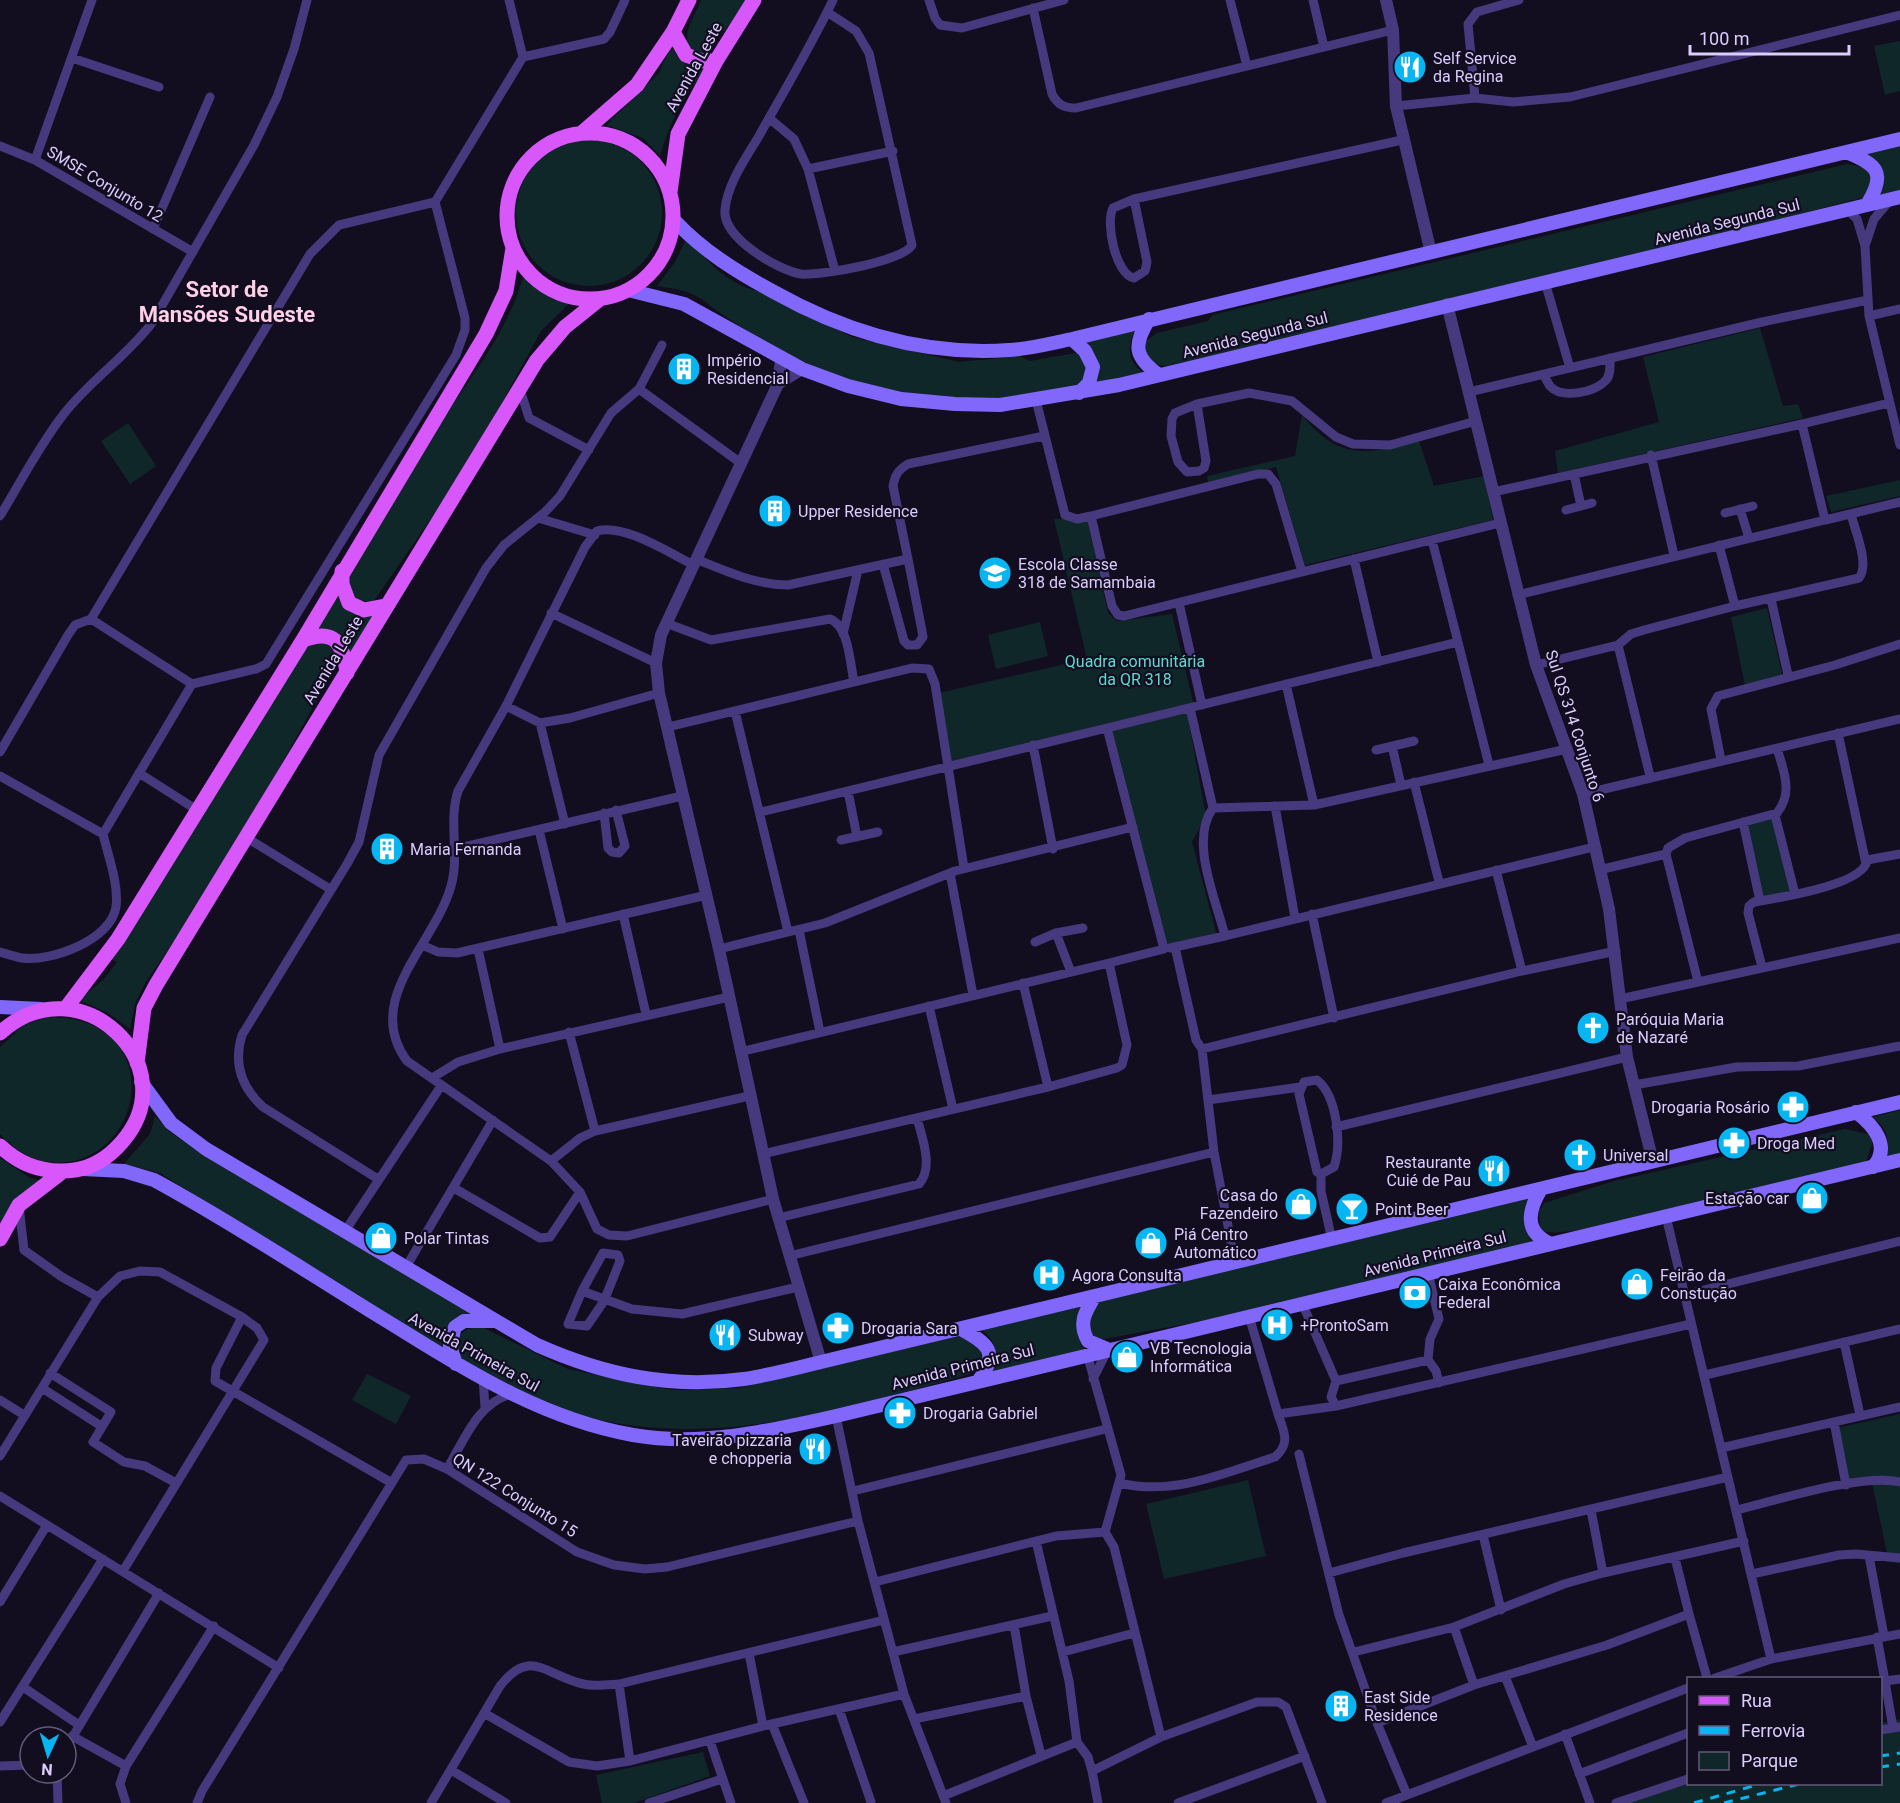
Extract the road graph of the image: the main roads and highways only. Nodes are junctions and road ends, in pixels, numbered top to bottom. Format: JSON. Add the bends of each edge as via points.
{"nodes":[{"id":1,"x":689,"y":0,"type":"edge"},
{"id":2,"x":754,"y":0,"type":"edge"},
{"id":3,"x":673,"y":32,"type":"junction"},
{"id":4,"x":716,"y":61,"type":"junction"},
{"id":5,"x":583,"y":132,"type":"junction"},
{"id":6,"x":1900,"y":139,"type":"edge"},
{"id":7,"x":1846,"y":152,"type":"junction"},
{"id":8,"x":670,"y":192,"type":"junction"},
{"id":9,"x":1896,"y":197,"type":"edge"},
{"id":10,"x":1868,"y":203,"type":"junction"},
{"id":11,"x":674,"y":220,"type":"junction"},
{"id":12,"x":513,"y":248,"type":"junction"},
{"id":13,"x":628,"y":290,"type":"junction"},
{"id":14,"x":600,"y":298,"type":"junction"},
{"id":15,"x":1149,"y":319,"type":"junction"},
{"id":16,"x":1072,"y":339,"type":"junction"},
{"id":17,"x":1159,"y":375,"type":"junction"},
{"id":18,"x":1079,"y":393,"type":"junction"},
{"id":19,"x":342,"y":571,"type":"junction"},
{"id":20,"x":385,"y":606,"type":"junction"},
{"id":21,"x":303,"y":640,"type":"junction"},
{"id":22,"x":347,"y":673,"type":"junction"},
{"id":23,"x":0,"y":1007,"type":"edge"},
{"id":24,"x":66,"y":1008,"type":"junction"},
{"id":25,"x":46,"y":1009,"type":"junction"},
{"id":26,"x":0,"y":1033,"type":"edge"},
{"id":27,"x":137,"y":1063,"type":"junction"},
{"id":28,"x":141,"y":1082,"type":"junction"},
{"id":29,"x":1900,"y":1102,"type":"edge"},
{"id":30,"x":1856,"y":1112,"type":"junction"},
{"id":31,"x":0,"y":1146,"type":"edge"},
{"id":32,"x":1900,"y":1160,"type":"edge"},
{"id":33,"x":1873,"y":1167,"type":"junction"},
{"id":34,"x":81,"y":1169,"type":"junction"},
{"id":35,"x":62,"y":1172,"type":"junction"},
{"id":36,"x":1541,"y":1189,"type":"junction"},
{"id":37,"x":0,"y":1239,"type":"edge"},
{"id":38,"x":1549,"y":1243,"type":"junction"},
{"id":39,"x":1095,"y":1296,"type":"junction"},
{"id":40,"x":494,"y":1321,"type":"junction"},
{"id":41,"x":961,"y":1329,"type":"junction"},
{"id":42,"x":1108,"y":1349,"type":"junction"},
{"id":43,"x":456,"y":1364,"type":"junction"},
{"id":44,"x":979,"y":1380,"type":"junction"}],
"edges":[{"from":1,"to":3,"type":"main road"},
{"from":2,"to":4,"type":"main road","name":"Avenida Leste"},
{"from":3,"to":4,"type":"main road","via":[[686,55]]},
{"from":3,"to":5,"type":"main road","via":[[637,85]]},
{"from":4,"to":8,"type":"main road","name":"Avenida Leste","via":[[678,134]]},
{"from":5,"to":8,"type":"main road","via":[[611,135],[637,147],[658,166]]},
{"from":5,"to":12,"type":"main road","via":[[557,138],[535,152],[518,172],[508,197],[506,223]]},
{"from":6,"to":7,"type":"main road"},
{"from":7,"to":10,"type":"main road","via":[[1869,162],[1876,170],[1877,185]]},
{"from":7,"to":15,"type":"main road"},
{"from":8,"to":11,"type":"main road"},
{"from":9,"to":10,"type":"main road","name":"Avenida Segunda Sul"},
{"from":10,"to":17,"type":"main road","name":"Avenida Segunda Sul"},
{"from":11,"to":13,"type":"main road","via":[[667,249],[651,273]]},
{"from":11,"to":16,"type":"main road","via":[[715,258],[809,312],[858,332],[900,344],[954,351],[1011,350]]},
{"from":12,"to":14,"type":"main road","via":[[527,271],[548,288],[573,297]]},
{"from":12,"to":19,"type":"main road","via":[[498,312]]},
{"from":13,"to":14,"type":"main road"},
{"from":13,"to":18,"type":"main road","name":"Avenida Segunda Sul","via":[[684,304],[802,369],[901,399],[1000,405]]},
{"from":14,"to":20,"type":"main road","name":"Avenida Leste","via":[[548,345]]},
{"from":15,"to":16,"type":"main road"},
{"from":15,"to":17,"type":"main road","via":[[1141,331],[1138,348],[1143,361]]},
{"from":16,"to":18,"type":"main road","via":[[1085,351],[1093,367],[1089,383]]},
{"from":17,"to":18,"type":"main road","name":"Avenida Segunda Sul"},
{"from":19,"to":20,"type":"main road","via":[[349,603],[364,610]]},
{"from":19,"to":21,"type":"main road"},
{"from":20,"to":22,"type":"main road","name":"Avenida Leste"},
{"from":21,"to":22,"type":"main road","via":[[317,635],[334,639],[344,653]]},
{"from":21,"to":24,"type":"main road","via":[[118,939]]},
{"from":22,"to":27,"type":"main road","name":"Avenida Leste","via":[[144,1008]]},
{"from":23,"to":25,"type":"main road"},
{"from":24,"to":25,"type":"main road"},
{"from":24,"to":27,"type":"main road","via":[[102,1019],[123,1038]]},
{"from":25,"to":26,"type":"main road","via":[[28,1014]]},
{"from":27,"to":28,"type":"main road"},
{"from":28,"to":34,"type":"main road","via":[[139,1110],[127,1136],[115,1150]]},
{"from":28,"to":40,"type":"main road","via":[[171,1124],[206,1149]]},
{"from":29,"to":30,"type":"main road"},
{"from":30,"to":33,"type":"main road","via":[[1874,1126],[1880,1141],[1878,1162]]},
{"from":30,"to":36,"type":"main road"},
{"from":31,"to":35,"type":"main road","via":[[25,1164]]},
{"from":32,"to":33,"type":"main road","name":"Avenida Primeira Sul"},
{"from":33,"to":38,"type":"main road","name":"Avenida Primeira Sul"},
{"from":34,"to":35,"type":"main road"},
{"from":34,"to":43,"type":"main road","name":"Avenida Primeira Sul","via":[[124,1171],[154,1180]]},
{"from":35,"to":37,"type":"main road","via":[[19,1205]]},
{"from":36,"to":38,"type":"main road","via":[[1532,1204],[1530,1218],[1534,1232]]},
{"from":36,"to":39,"type":"main road"},
{"from":38,"to":42,"type":"main road","name":"Avenida Primeira Sul"},
{"from":39,"to":41,"type":"main road"},
{"from":39,"to":42,"type":"main road","via":[[1085,1312],[1083,1328],[1088,1341]]},
{"from":40,"to":41,"type":"main road","via":[[568,1359],[618,1375],[682,1382],[745,1379]]},
{"from":40,"to":43,"type":"main road","via":[[464,1321],[454,1327],[450,1346]]},
{"from":41,"to":44,"type":"main road","via":[[980,1339],[989,1350],[989,1365]]},
{"from":42,"to":44,"type":"main road","name":"Avenida Primeira Sul"},
{"from":43,"to":44,"type":"main road","name":"Avenida Primeira Sul","via":[[511,1394],[585,1424],[634,1435],[685,1439],[730,1437],[836,1416]]}]}
